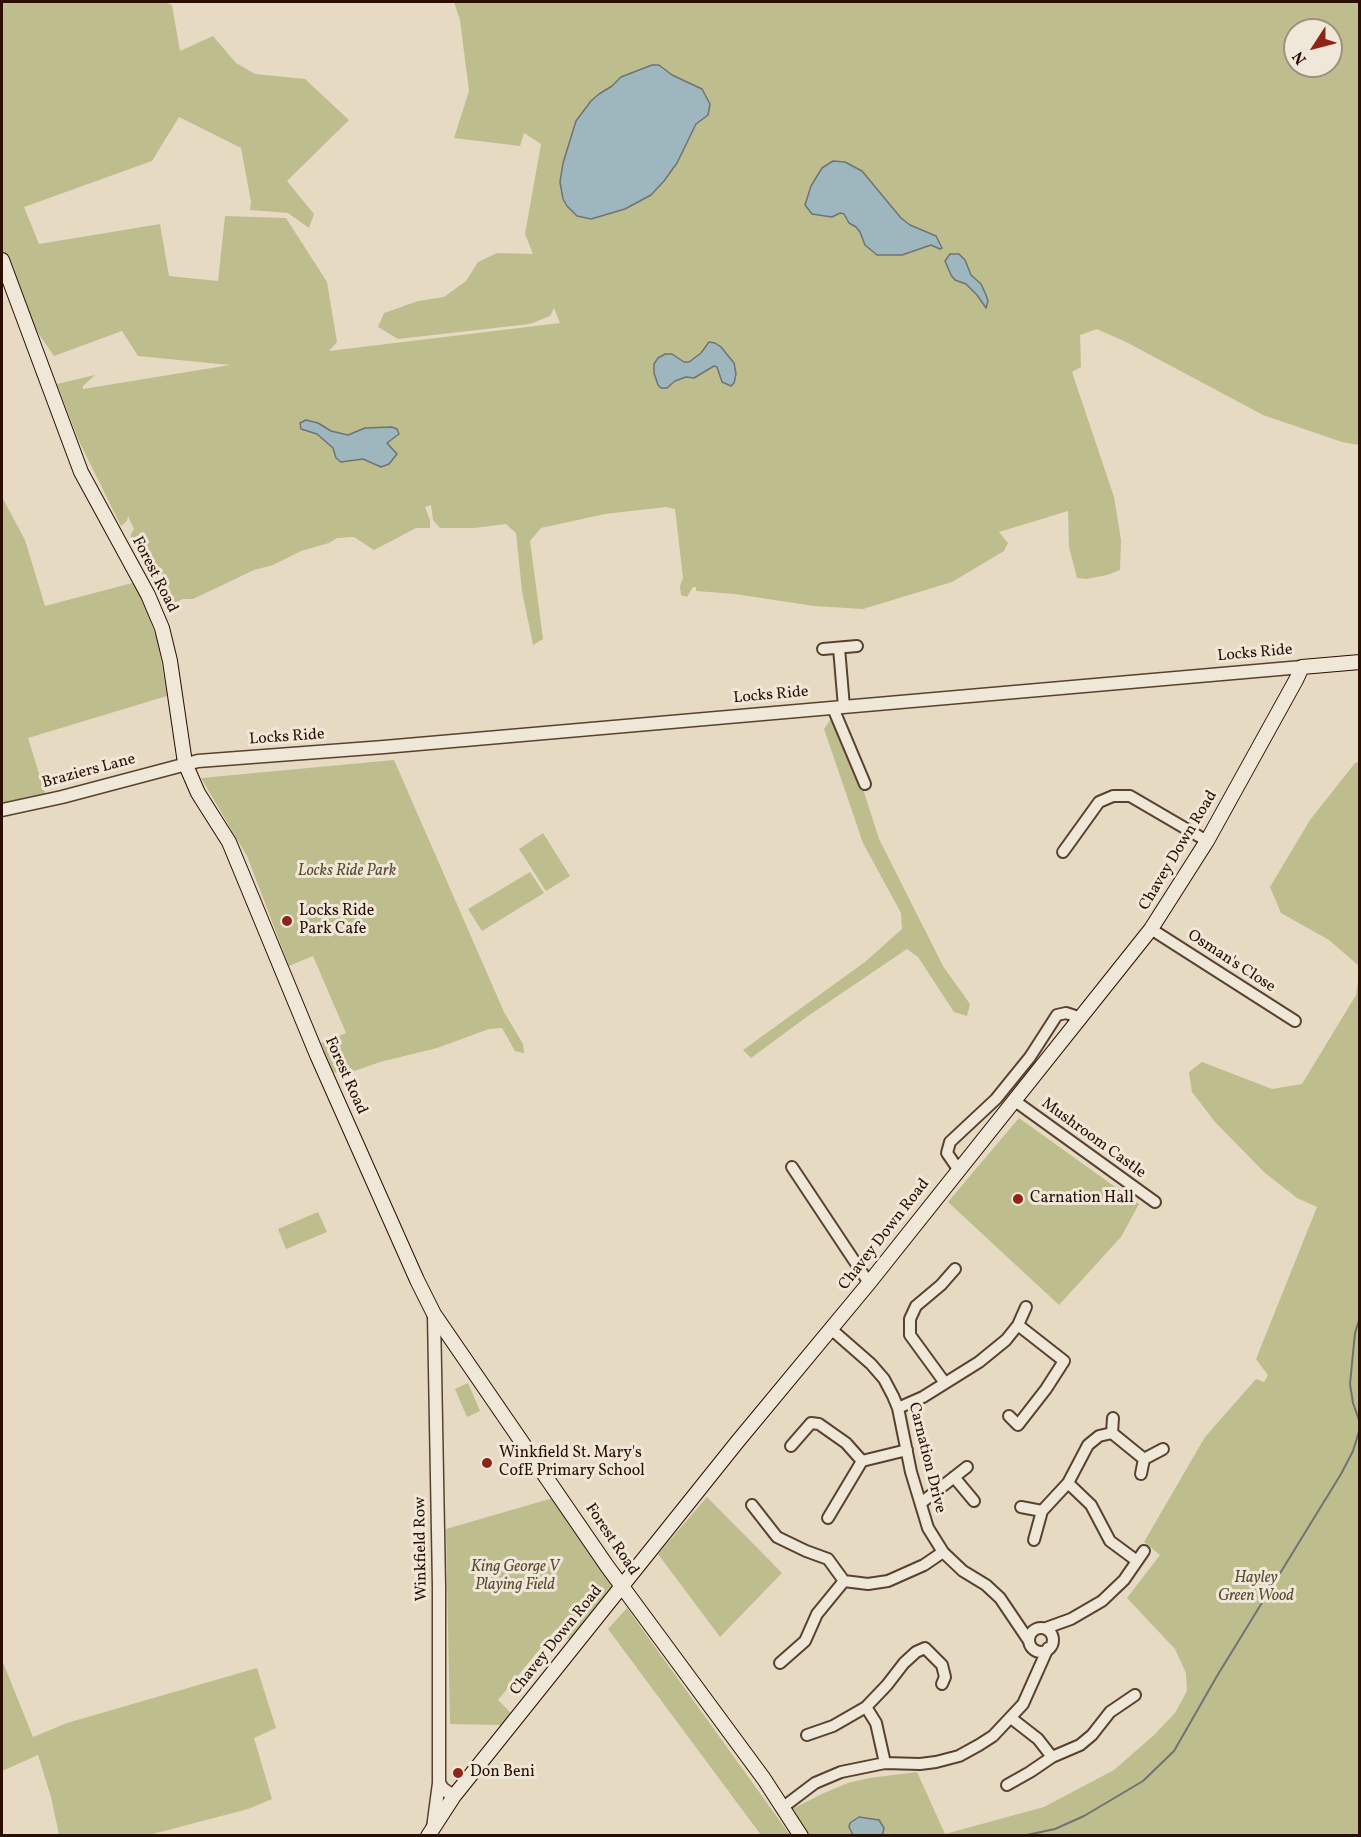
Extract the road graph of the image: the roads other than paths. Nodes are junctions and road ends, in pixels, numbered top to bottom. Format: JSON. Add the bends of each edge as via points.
{"nodes":[{"id":1,"x":2,"y":260,"type":"edge"},
{"id":2,"x":857,"y":646,"type":"dead end"},
{"id":3,"x":839,"y":648,"type":"junction"},
{"id":4,"x":823,"y":649,"type":"dead end"},
{"id":5,"x":1359,"y":662,"type":"edge"},
{"id":6,"x":1302,"y":667,"type":"junction"},
{"id":7,"x":838,"y":707,"type":"junction"},
{"id":8,"x":185,"y":764,"type":"junction"},
{"id":9,"x":865,"y":784,"type":"dead end"},
{"id":10,"x":2,"y":810,"type":"edge"},
{"id":11,"x":1207,"y":841,"type":"junction"},
{"id":12,"x":1062,"y":852,"type":"dead end"},
{"id":13,"x":1151,"y":929,"type":"junction"},
{"id":14,"x":1081,"y":1018,"type":"junction"},
{"id":15,"x":1294,"y":1021,"type":"dead end"},
{"id":16,"x":1015,"y":1101,"type":"junction"},
{"id":17,"x":792,"y":1167,"type":"dead end"},
{"id":18,"x":958,"y":1169,"type":"junction"},
{"id":19,"x":1155,"y":1202,"type":"dead end"},
{"id":20,"x":955,"y":1269,"type":"dead end"},
{"id":21,"x":869,"y":1283,"type":"junction"},
{"id":22,"x":1026,"y":1307,"type":"dead end"},
{"id":23,"x":434,"y":1314,"type":"junction"},
{"id":24,"x":1018,"y":1325,"type":"junction"},
{"id":25,"x":831,"y":1329,"type":"junction"},
{"id":26,"x":945,"y":1383,"type":"junction"},
{"id":27,"x":898,"y":1408,"type":"junction"},
{"id":28,"x":1009,"y":1416,"type":"dead end"},
{"id":29,"x":1113,"y":1418,"type":"dead end"},
{"id":30,"x":1112,"y":1433,"type":"junction"},
{"id":31,"x":791,"y":1446,"type":"dead end"},
{"id":32,"x":1163,"y":1449,"type":"dead end"},
{"id":33,"x":906,"y":1450,"type":"junction"},
{"id":34,"x":1144,"y":1459,"type":"junction"},
{"id":35,"x":862,"y":1461,"type":"junction"},
{"id":36,"x":967,"y":1467,"type":"dead end"},
{"id":37,"x":1141,"y":1474,"type":"dead end"},
{"id":38,"x":954,"y":1477,"type":"junction"},
{"id":39,"x":1068,"y":1483,"type":"junction"},
{"id":40,"x":974,"y":1502,"type":"dead end"},
{"id":41,"x":921,"y":1503,"type":"junction"},
{"id":42,"x":752,"y":1505,"type":"dead end"},
{"id":43,"x":1021,"y":1507,"type":"dead end"},
{"id":44,"x":1042,"y":1511,"type":"junction"},
{"id":45,"x":828,"y":1518,"type":"dead end"},
{"id":46,"x":1034,"y":1540,"type":"dead end"},
{"id":47,"x":1144,"y":1551,"type":"dead end"},
{"id":48,"x":943,"y":1552,"type":"junction"},
{"id":49,"x":1137,"y":1561,"type":"junction"},
{"id":50,"x":843,"y":1581,"type":"junction"},
{"id":51,"x":622,"y":1586,"type":"junction"},
{"id":52,"x":1016,"y":1619,"type":"junction"},
{"id":53,"x":1047,"y":1635,"type":"junction"},
{"id":54,"x":1031,"y":1645,"type":"junction"},
{"id":55,"x":780,"y":1663,"type":"dead end"},
{"id":56,"x":1036,"y":1676,"type":"junction"},
{"id":57,"x":942,"y":1684,"type":"dead end"},
{"id":58,"x":1135,"y":1695,"type":"dead end"},
{"id":59,"x":866,"y":1707,"type":"junction"},
{"id":60,"x":1011,"y":1718,"type":"junction"},
{"id":61,"x":807,"y":1735,"type":"dead end"},
{"id":62,"x":1052,"y":1757,"type":"junction"},
{"id":63,"x":885,"y":1763,"type":"junction"},
{"id":64,"x":439,"y":1783,"type":"junction"},
{"id":65,"x":1007,"y":1785,"type":"dead end"},
{"id":66,"x":454,"y":1796,"type":"junction"},
{"id":67,"x":782,"y":1808,"type":"junction"},
{"id":68,"x":430,"y":1832,"type":"edge"},
{"id":69,"x":801,"y":1836,"type":"edge"}],
"edges":[{"from":1,"to":8,"type":"main road","name":"Forest Road","via":[[81,472],[162,628]]},
{"from":2,"to":3,"type":"street"},
{"from":3,"to":4,"type":"street"},
{"from":3,"to":7,"type":"street"},
{"from":5,"to":6,"type":"main road","name":"Locks Ride"},
{"from":6,"to":7,"type":"street","name":"Locks Ride"},
{"from":6,"to":11,"type":"main road","name":"Chavey Down Road"},
{"from":7,"to":8,"type":"street","name":"Locks Ride"},
{"from":7,"to":9,"type":"street"},
{"from":8,"to":10,"type":"street","name":"Braziers Lane"},
{"from":8,"to":23,"type":"main road","name":"Forest Road","via":[[229,842],[317,1055]]},
{"from":11,"to":12,"type":"street","via":[[1130,796],[1113,796],[1099,802]]},
{"from":11,"to":13,"type":"main road","name":"Chavey Down Road"},
{"from":13,"to":14,"type":"main road","name":"Chavey Down Road"},
{"from":13,"to":15,"type":"street","name":"Osman's Close"},
{"from":14,"to":16,"type":"main road","name":"Chavey Down Road"},
{"from":14,"to":18,"type":"street","via":[[1066,1013],[1057,1015],[996,1099],[950,1142],[947,1152]]},
{"from":16,"to":18,"type":"main road","name":"Chavey Down Road"},
{"from":16,"to":19,"type":"street","name":"Mushroom Castle"},
{"from":17,"to":21,"type":"street"},
{"from":18,"to":21,"type":"main road","name":"Chavey Down Road"},
{"from":20,"to":26,"type":"street","via":[[916,1306],[910,1319],[910,1335]]},
{"from":21,"to":25,"type":"main road","name":"Chavey Down Road"},
{"from":22,"to":24,"type":"street"},
{"from":23,"to":51,"type":"main road","name":"Forest Road"},
{"from":23,"to":64,"type":"street","name":"Winkfield Row"},
{"from":24,"to":26,"type":"street","via":[[979,1362]]},
{"from":24,"to":28,"type":"street","via":[[1064,1361],[1018,1425]]},
{"from":25,"to":27,"type":"street","name":"Carnation Drive","via":[[884,1379]]},
{"from":25,"to":51,"type":"main road","name":"Chavey Down Road"},
{"from":26,"to":27,"type":"street"},
{"from":27,"to":33,"type":"street","name":"Carnation Drive"},
{"from":29,"to":30,"type":"street"},
{"from":30,"to":34,"type":"street"},
{"from":30,"to":39,"type":"street","via":[[1099,1436],[1088,1445]]},
{"from":31,"to":35,"type":"street","via":[[811,1423],[846,1443]]},
{"from":32,"to":34,"type":"street"},
{"from":33,"to":35,"type":"street"},
{"from":33,"to":41,"type":"street","name":"Carnation Drive"},
{"from":34,"to":37,"type":"street"},
{"from":35,"to":45,"type":"street"},
{"from":36,"to":38,"type":"street"},
{"from":38,"to":40,"type":"street"},
{"from":38,"to":41,"type":"street"},
{"from":39,"to":44,"type":"street"},
{"from":39,"to":49,"type":"street","via":[[1091,1504],[1110,1541]]},
{"from":41,"to":48,"type":"street","name":"Carnation Drive","via":[[928,1528]]},
{"from":42,"to":50,"type":"street","via":[[777,1537],[828,1559]]},
{"from":43,"to":44,"type":"street"},
{"from":44,"to":46,"type":"street"},
{"from":47,"to":49,"type":"street"},
{"from":48,"to":50,"type":"street","via":[[888,1581]]},
{"from":48,"to":52,"type":"street","name":"Carnation Drive","via":[[986,1585]]},
{"from":49,"to":53,"type":"street","via":[[1102,1601]]},
{"from":50,"to":55,"type":"street","via":[[817,1614],[805,1641]]},
{"from":51,"to":66,"type":"main road","name":"Chavey Down Road"},
{"from":51,"to":67,"type":"main road","name":"Forest Road"},
{"from":52,"to":53,"type":"street"},
{"from":52,"to":54,"type":"street","name":"Carnation Drive"},
{"from":53,"to":54,"type":"street","via":[[1032,1632]]},
{"from":53,"to":54,"type":"street","via":[[1042,1651]]},
{"from":53,"to":56,"type":"street"},
{"from":54,"to":56,"type":"street","name":"Carnation Drive"},
{"from":56,"to":60,"type":"street","via":[[1023,1704]]},
{"from":57,"to":59,"type":"street","via":[[942,1665],[925,1648],[904,1663]]},
{"from":58,"to":62,"type":"street","via":[[1110,1712],[1080,1744]]},
{"from":59,"to":61,"type":"street","via":[[833,1726]]},
{"from":59,"to":63,"type":"street","via":[[876,1723]]},
{"from":60,"to":62,"type":"street","via":[[1038,1739]]},
{"from":60,"to":63,"type":"street","via":[[993,1736],[959,1756],[920,1764]]},
{"from":62,"to":65,"type":"street"},
{"from":63,"to":67,"type":"street","via":[[841,1772],[815,1783]]},
{"from":64,"to":66,"type":"street"},
{"from":64,"to":68,"type":"street","name":"Winkfield Row"},
{"from":66,"to":68,"type":"main road","name":"Winkfield Row"},
{"from":67,"to":69,"type":"main road","name":"Forest Road"}]}
